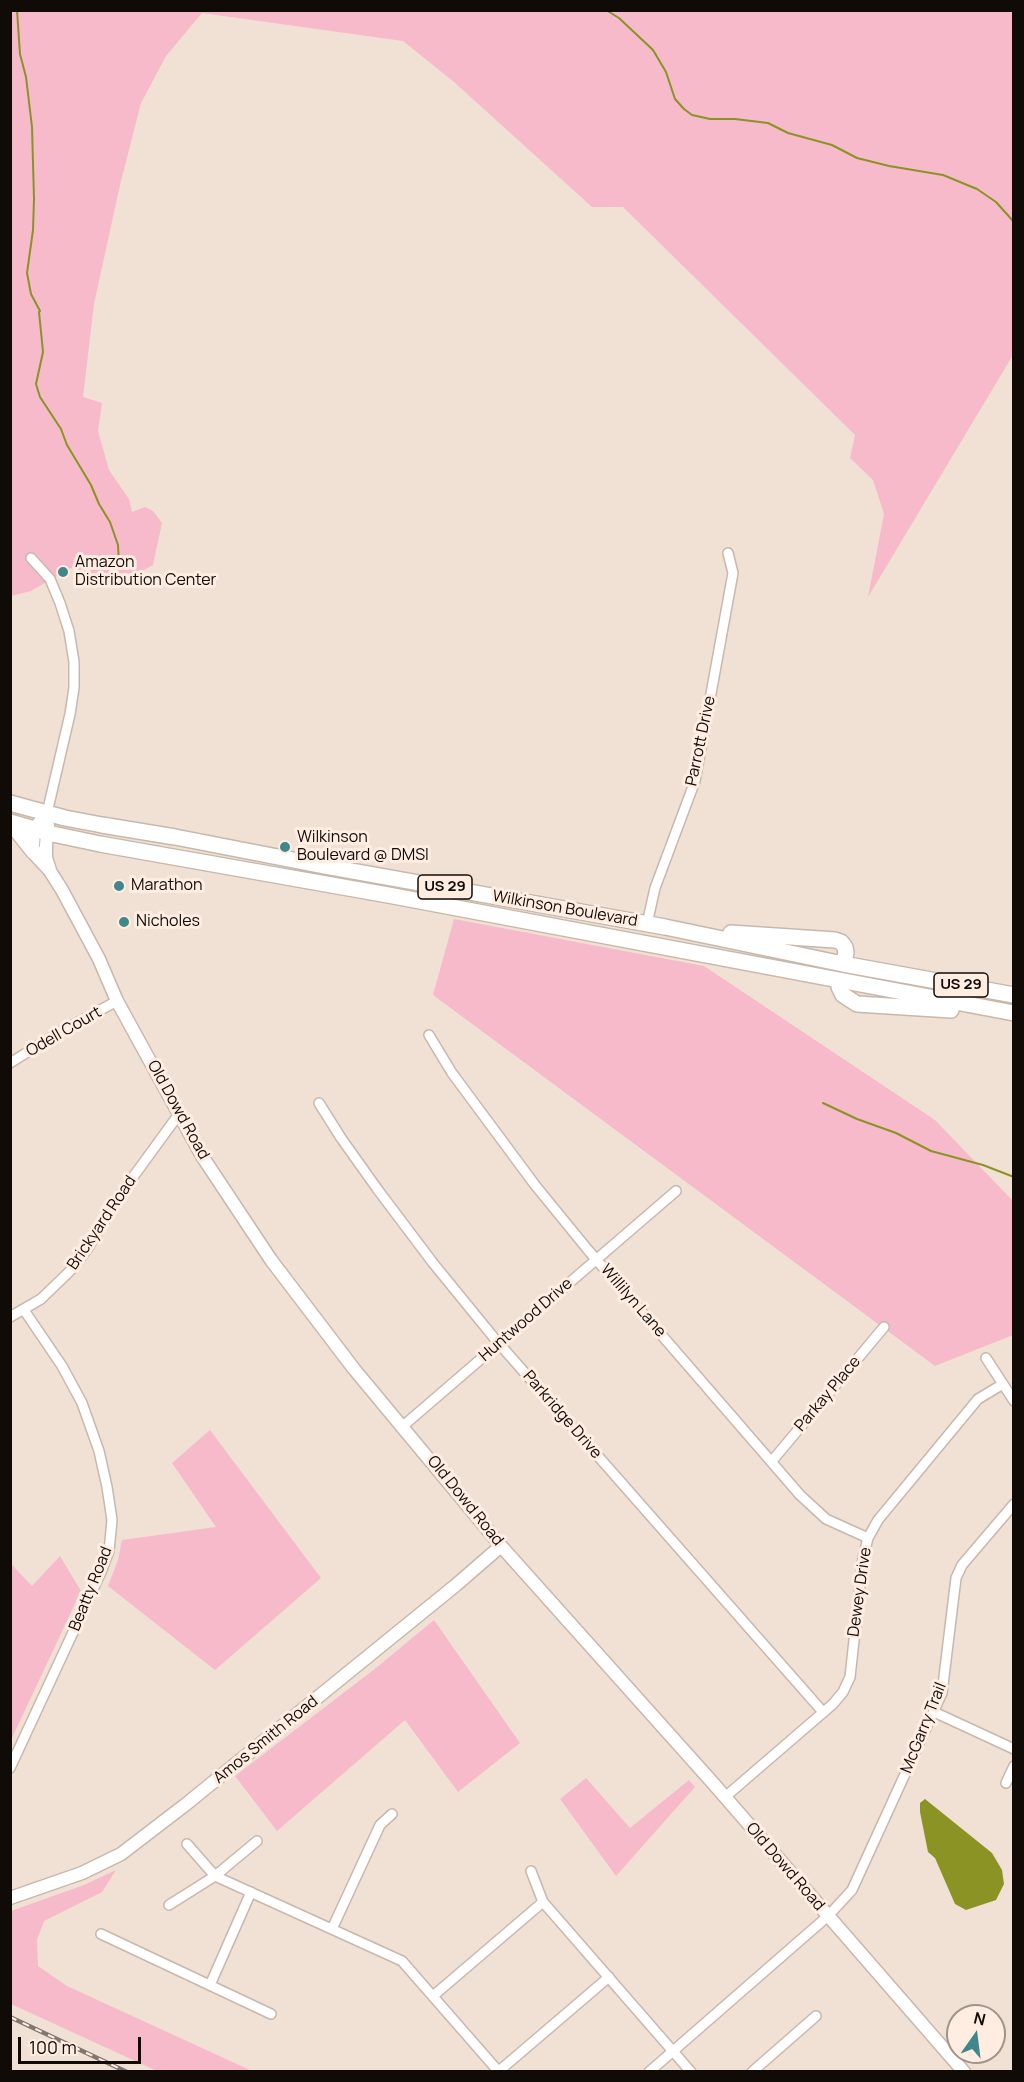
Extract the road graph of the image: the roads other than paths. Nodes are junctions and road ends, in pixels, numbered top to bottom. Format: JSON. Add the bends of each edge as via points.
{"nodes":[{"id":1,"x":728,"y":553,"type":"dead end"},
{"id":2,"x":32,"y":558,"type":"dead end"},
{"id":3,"x":10,"y":803,"type":"edge"},
{"id":4,"x":47,"y":813,"type":"junction"},
{"id":5,"x":11,"y":823,"type":"edge"},
{"id":6,"x":41,"y":831,"type":"junction"},
{"id":7,"x":34,"y":852,"type":"junction"},
{"id":8,"x":50,"y":871,"type":"junction"},
{"id":9,"x":647,"y":924,"type":"junction"},
{"id":10,"x":665,"y":927,"type":"junction"},
{"id":11,"x":843,"y":964,"type":"junction"},
{"id":12,"x":840,"y":981,"type":"junction"},
{"id":13,"x":1014,"y":995,"type":"edge"},
{"id":14,"x":117,"y":1001,"type":"junction"},
{"id":15,"x":1014,"y":1014,"type":"edge"},
{"id":16,"x":429,"y":1035,"type":"dead end"},
{"id":17,"x":10,"y":1062,"type":"edge"},
{"id":18,"x":320,"y":1104,"type":"dead end"},
{"id":19,"x":179,"y":1114,"type":"junction"},
{"id":20,"x":676,"y":1191,"type":"dead end"},
{"id":21,"x":596,"y":1259,"type":"junction"},
{"id":22,"x":24,"y":1310,"type":"junction"},
{"id":23,"x":10,"y":1317,"type":"edge"},
{"id":24,"x":884,"y":1327,"type":"dead end"},
{"id":25,"x":499,"y":1344,"type":"junction"},
{"id":26,"x":987,"y":1358,"type":"dead end"},
{"id":27,"x":1003,"y":1384,"type":"junction"},
{"id":28,"x":1014,"y":1401,"type":"edge"},
{"id":29,"x":403,"y":1426,"type":"junction"},
{"id":30,"x":772,"y":1461,"type":"junction"},
{"id":31,"x":1014,"y":1504,"type":"edge"},
{"id":32,"x":868,"y":1538,"type":"junction"},
{"id":33,"x":501,"y":1546,"type":"junction"},
{"id":34,"x":823,"y":1712,"type":"junction"},
{"id":35,"x":934,"y":1712,"type":"junction"},
{"id":36,"x":1014,"y":1749,"type":"edge"},
{"id":37,"x":1014,"y":1766,"type":"edge"},
{"id":38,"x":10,"y":1768,"type":"edge"},
{"id":39,"x":1006,"y":1784,"type":"dead end"},
{"id":40,"x":725,"y":1797,"type":"junction"},
{"id":41,"x":392,"y":1814,"type":"dead end"},
{"id":42,"x":256,"y":1841,"type":"dead end"},
{"id":43,"x":187,"y":1844,"type":"dead end"},
{"id":44,"x":531,"y":1871,"type":"dead end"},
{"id":45,"x":216,"y":1876,"type":"junction"},
{"id":46,"x":251,"y":1892,"type":"junction"},
{"id":47,"x":10,"y":1898,"type":"edge"},
{"id":48,"x":543,"y":1902,"type":"junction"},
{"id":49,"x":169,"y":1905,"type":"dead end"},
{"id":50,"x":828,"y":1916,"type":"junction"},
{"id":51,"x":332,"y":1929,"type":"junction"},
{"id":52,"x":100,"y":1934,"type":"dead end"},
{"id":53,"x":609,"y":1977,"type":"junction"},
{"id":54,"x":210,"y":1985,"type":"junction"},
{"id":55,"x":433,"y":1996,"type":"junction"},
{"id":56,"x":271,"y":2014,"type":"dead end"},
{"id":57,"x":816,"y":2016,"type":"dead end"},
{"id":58,"x":674,"y":2051,"type":"junction"},
{"id":59,"x":499,"y":2071,"type":"edge"},
{"id":60,"x":649,"y":2072,"type":"edge"},
{"id":61,"x":691,"y":2072,"type":"edge"},
{"id":62,"x":752,"y":2072,"type":"edge"},
{"id":63,"x":964,"y":2072,"type":"edge"}],
"edges":[{"from":1,"to":9,"type":"street","name":"Parrott Drive","via":[[733,573],[695,781],[655,888]]},
{"from":2,"to":4,"type":"street","via":[[50,579],[60,603],[74,662],[70,714]]},
{"from":3,"to":4,"type":"main road","name":"Wilkinson Boulevard","number":"US 29"},
{"from":4,"to":6,"type":"street"},
{"from":4,"to":9,"type":"main road","name":"Wilkinson Boulevard","number":"US 29"},
{"from":5,"to":6,"type":"main road","name":"Wilkinson Boulevard","number":"US 29"},
{"from":5,"to":7,"type":"main road"},
{"from":6,"to":7,"type":"street"},
{"from":6,"to":8,"type":"street","name":"Old Dowd Road"},
{"from":6,"to":12,"type":"main road","name":"Wilkinson Boulevard","number":"US 29"},
{"from":7,"to":8,"type":"street","name":"Old Dowd Road"},
{"from":8,"to":14,"type":"street","name":"Old Dowd Road","via":[[86,933]]},
{"from":9,"to":10,"type":"main road","name":"Wilkinson Boulevard","number":"US 29"},
{"from":10,"to":11,"type":"main road","name":"Wilkinson Boulevard","number":"US 29"},
{"from":10,"to":11,"type":"main road","via":[[835,940],[845,947]]},
{"from":11,"to":12,"type":"street"},
{"from":11,"to":13,"type":"main road","name":"Wilkinson Boulevard","number":"US 29"},
{"from":12,"to":15,"type":"main road","via":[[843,995],[857,1004]]},
{"from":14,"to":17,"type":"street","name":"Odell Court"},
{"from":14,"to":19,"type":"street","name":"Old Dowd Road"},
{"from":16,"to":21,"type":"street","name":"Willilyn Lane","via":[[503,1144]]},
{"from":18,"to":25,"type":"street","name":"Parkridge Drive","via":[[399,1218]]},
{"from":19,"to":22,"type":"street","name":"Brickyard Road","via":[[71,1270],[48,1294]]},
{"from":19,"to":29,"type":"street","name":"Old Dowd Road","via":[[271,1260],[354,1370]]},
{"from":20,"to":21,"type":"street","name":"Huntwood Drive"},
{"from":21,"to":25,"type":"street","name":"Huntwood Drive"},
{"from":21,"to":30,"type":"street","name":"Willilyn Lane"},
{"from":22,"to":23,"type":"street","name":"Brickyard Road"},
{"from":22,"to":38,"type":"street","name":"Beatty Road","via":[[82,1403],[99,1451],[112,1520],[109,1551],[101,1572]]},
{"from":24,"to":30,"type":"street","name":"Parkay Place"},
{"from":25,"to":29,"type":"street","name":"Huntwood Drive"},
{"from":25,"to":34,"type":"street","name":"Parkridge Drive"},
{"from":26,"to":27,"type":"street"},
{"from":27,"to":28,"type":"street"},
{"from":27,"to":32,"type":"street","name":"Dewey Drive","via":[[978,1399],[878,1520]]},
{"from":29,"to":33,"type":"street","name":"Old Dowd Road"},
{"from":30,"to":32,"type":"street","name":"Willilyn Lane","via":[[826,1519]]},
{"from":31,"to":35,"type":"street","name":"McGarry Trail","via":[[962,1565],[956,1578],[944,1683]]},
{"from":32,"to":34,"type":"street","name":"Dewey Drive","via":[[849,1677],[843,1692]]},
{"from":33,"to":40,"type":"street","name":"Old Dowd Road"},
{"from":33,"to":47,"type":"street","name":"Amos Smith Road","via":[[121,1854],[82,1873]]},
{"from":34,"to":40,"type":"street","name":"Dewey Drive"},
{"from":35,"to":36,"type":"street"},
{"from":35,"to":50,"type":"street","name":"McGarry Trail","via":[[852,1890]]},
{"from":37,"to":39,"type":"street"},
{"from":40,"to":50,"type":"street","name":"Old Dowd Road"},
{"from":41,"to":51,"type":"street","via":[[380,1825]]},
{"from":42,"to":45,"type":"street"},
{"from":43,"to":45,"type":"street"},
{"from":44,"to":48,"type":"street"},
{"from":45,"to":46,"type":"street"},
{"from":45,"to":49,"type":"street"},
{"from":46,"to":51,"type":"street"},
{"from":46,"to":54,"type":"street"},
{"from":48,"to":53,"type":"street"},
{"from":48,"to":55,"type":"street"},
{"from":50,"to":58,"type":"street","name":"McGarry Trail"},
{"from":50,"to":63,"type":"street","name":"Old Dowd Road"},
{"from":51,"to":55,"type":"street","via":[[402,1961]]},
{"from":52,"to":54,"type":"street"},
{"from":53,"to":58,"type":"street"},
{"from":53,"to":59,"type":"street"},
{"from":54,"to":56,"type":"street"},
{"from":55,"to":59,"type":"street"},
{"from":57,"to":62,"type":"street"},
{"from":58,"to":60,"type":"street","name":"McGarry Trail"},
{"from":58,"to":61,"type":"street"}]}
